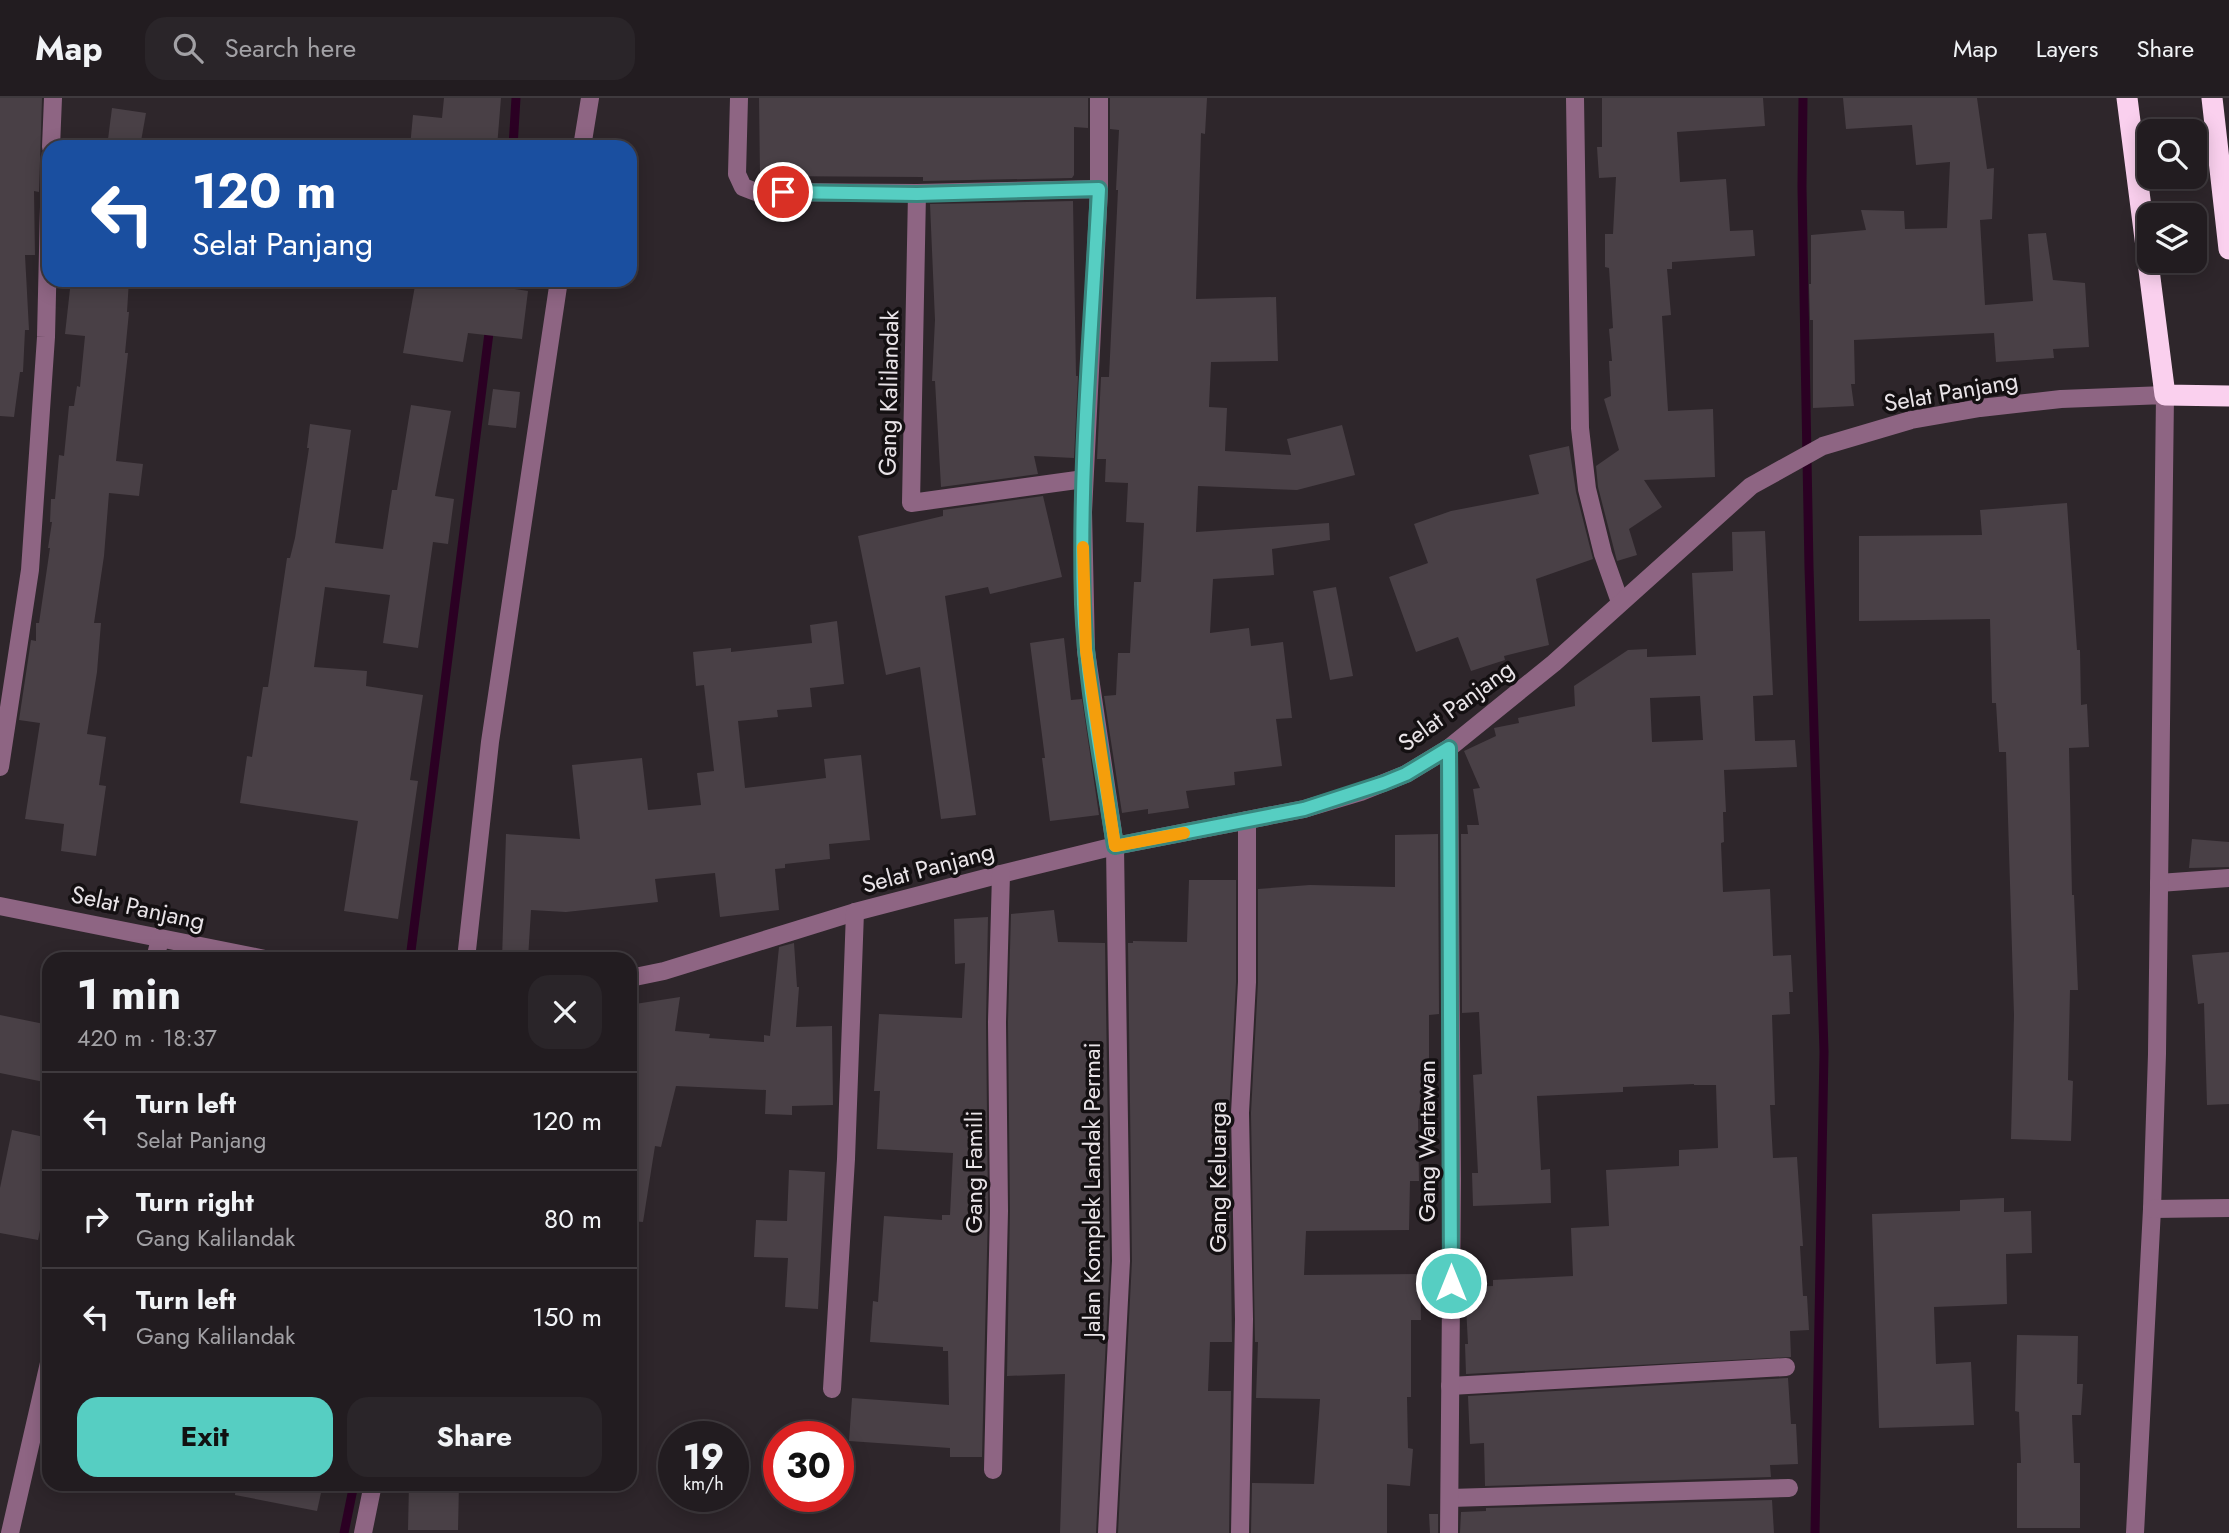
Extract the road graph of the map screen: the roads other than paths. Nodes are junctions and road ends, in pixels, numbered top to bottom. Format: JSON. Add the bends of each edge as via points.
{"nodes":[{"id":1,"x":53,"y":98,"type":"edge"},
{"id":2,"x":590,"y":98,"type":"edge"},
{"id":3,"x":739,"y":98,"type":"edge"},
{"id":4,"x":1099,"y":98,"type":"edge"},
{"id":5,"x":1575,"y":98,"type":"edge"},
{"id":6,"x":2127,"y":98,"type":"edge"},
{"id":7,"x":2212,"y":98,"type":"edge"},
{"id":8,"x":51,"y":140,"type":"edge"},
{"id":9,"x":583,"y":140,"type":"edge"},
{"id":10,"x":1099,"y":189,"type":"junction"},
{"id":11,"x":917,"y":194,"type":"junction"},
{"id":12,"x":2229,"y":249,"type":"edge"},
{"id":13,"x":47,"y":287,"type":"edge"},
{"id":14,"x":558,"y":287,"type":"edge"},
{"id":15,"x":2165,"y":395,"type":"junction"},
{"id":16,"x":2229,"y":396,"type":"edge"},
{"id":17,"x":1084,"y":479,"type":"junction"},
{"id":18,"x":1620,"y":602,"type":"junction"},
{"id":19,"x":1449,"y":748,"type":"junction"},
{"id":20,"x":0,"y":767,"type":"edge"},
{"id":21,"x":1247,"y":820,"type":"junction"},
{"id":22,"x":1115,"y":846,"type":"junction"},
{"id":23,"x":1001,"y":874,"type":"junction"},
{"id":24,"x":2229,"y":878,"type":"edge"},
{"id":25,"x":2159,"y":883,"type":"junction"},
{"id":26,"x":0,"y":906,"type":"edge"},
{"id":27,"x":855,"y":912,"type":"junction"},
{"id":28,"x":160,"y":939,"type":"junction"},
{"id":29,"x":157,"y":952,"type":"edge"},
{"id":30,"x":228,"y":952,"type":"edge"},
{"id":31,"x":467,"y":952,"type":"edge"},
{"id":32,"x":637,"y":977,"type":"edge"},
{"id":33,"x":2229,"y":1208,"type":"edge"},
{"id":34,"x":2152,"y":1209,"type":"junction"},
{"id":35,"x":1786,"y":1367,"type":"dead end"},
{"id":36,"x":1450,"y":1386,"type":"junction"},
{"id":37,"x":832,"y":1389,"type":"dead end"},
{"id":38,"x":42,"y":1394,"type":"edge"},
{"id":39,"x":993,"y":1470,"type":"dead end"},
{"id":40,"x":1789,"y":1488,"type":"dead end"},
{"id":41,"x":372,"y":1491,"type":"edge"},
{"id":42,"x":1450,"y":1498,"type":"junction"},
{"id":43,"x":10,"y":1533,"type":"edge"},
{"id":44,"x":363,"y":1533,"type":"edge"},
{"id":45,"x":1107,"y":1533,"type":"edge"},
{"id":46,"x":1240,"y":1533,"type":"edge"},
{"id":47,"x":1449,"y":1533,"type":"edge"},
{"id":48,"x":2135,"y":1533,"type":"edge"}],
"edges":[{"from":1,"to":8,"type":"street"},
{"from":2,"to":9,"type":"street"},
{"from":3,"to":11,"type":"street","via":[[737,174],[743,187],[757,192]]},
{"from":4,"to":10,"type":"street"},
{"from":5,"to":18,"type":"street","via":[[1580,428],[1587,489]]},
{"from":6,"to":15,"type":"highway"},
{"from":7,"to":12,"type":"highway"},
{"from":10,"to":11,"type":"street"},
{"from":10,"to":17,"type":"street"},
{"from":11,"to":17,"type":"street","name":"Gang Kalilandak","via":[[911,503]]},
{"from":13,"to":20,"type":"street","via":[[30,570]]},
{"from":14,"to":31,"type":"street","via":[[490,742]]},
{"from":15,"to":16,"type":"highway"},
{"from":15,"to":18,"type":"street","name":"Selat Panjang","via":[[1980,408],[1911,420],[1823,446],[1751,486]]},
{"from":15,"to":25,"type":"street"},
{"from":17,"to":22,"type":"street","via":[[1086,651]]},
{"from":18,"to":19,"type":"street","name":"Selat Panjang","via":[[1554,663]]},
{"from":19,"to":21,"type":"street","name":"Selat Panjang","via":[[1406,774],[1362,792]]},
{"from":19,"to":36,"type":"street","name":"Gang Wartawan"},
{"from":21,"to":22,"type":"street","name":"Selat Panjang"},
{"from":21,"to":46,"type":"street","name":"Gang Keluarga","via":[[1247,982],[1240,1114],[1244,1319]]},
{"from":22,"to":23,"type":"street","name":"Selat Panjang"},
{"from":22,"to":45,"type":"street","name":"Jalan Komplek Landak Permai","via":[[1121,1261]]},
{"from":23,"to":27,"type":"street","name":"Selat Panjang"},
{"from":23,"to":39,"type":"street","name":"Gang Famili"},
{"from":24,"to":25,"type":"street"},
{"from":25,"to":34,"type":"street"},
{"from":26,"to":28,"type":"street","name":"Selat Panjang"},
{"from":27,"to":32,"type":"street","name":"Selat Panjang"},
{"from":27,"to":37,"type":"street"},
{"from":28,"to":29,"type":"street"},
{"from":28,"to":30,"type":"street","name":"Selat Panjang"},
{"from":33,"to":34,"type":"street"},
{"from":34,"to":48,"type":"street"},
{"from":35,"to":36,"type":"street"},
{"from":36,"to":42,"type":"street","name":"Gang Wartawan"},
{"from":38,"to":43,"type":"street"},
{"from":40,"to":42,"type":"street"},
{"from":41,"to":44,"type":"street"},
{"from":42,"to":47,"type":"street","name":"Gang Wartawan"}]}
